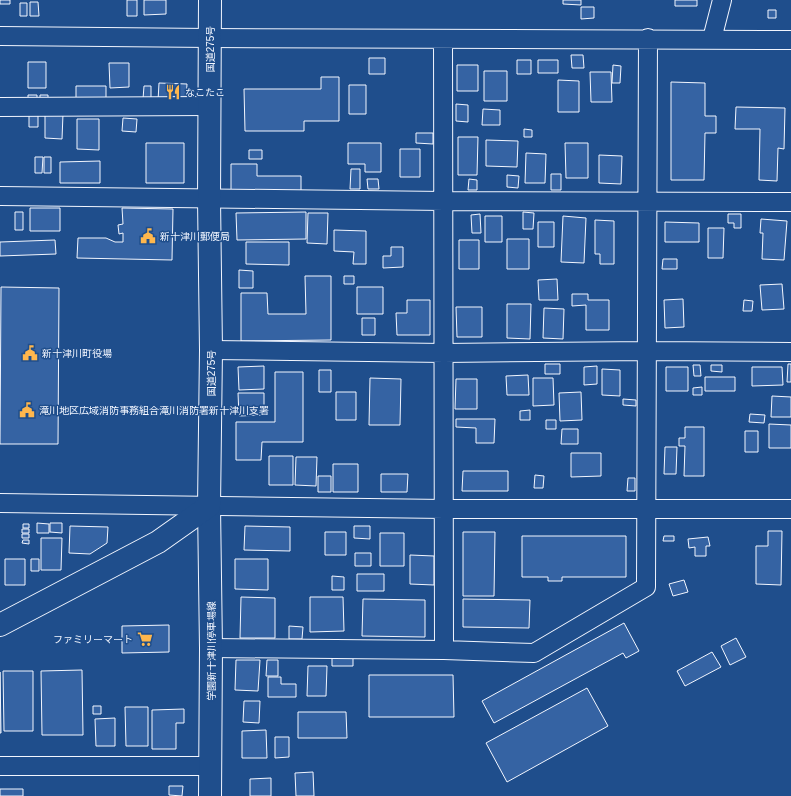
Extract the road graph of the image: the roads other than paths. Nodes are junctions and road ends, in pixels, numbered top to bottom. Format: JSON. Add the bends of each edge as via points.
{"nodes":[{"id":1,"x":210,"y":0,"type":"edge"},
{"id":2,"x":722,"y":0,"type":"edge"},
{"id":3,"x":0,"y":36,"type":"edge"},
{"id":4,"x":210,"y":38,"type":"junction"},
{"id":5,"x":648,"y":38,"type":"junction"},
{"id":6,"x":444,"y":39,"type":"junction"},
{"id":7,"x":712,"y":39,"type":"junction"},
{"id":8,"x":791,"y":40,"type":"edge"},
{"id":9,"x":210,"y":106,"type":"junction"},
{"id":10,"x":0,"y":107,"type":"edge"},
{"id":11,"x":0,"y":196,"type":"edge"},
{"id":12,"x":208,"y":199,"type":"junction"},
{"id":13,"x":444,"y":201,"type":"junction"},
{"id":14,"x":648,"y":201,"type":"junction"},
{"id":15,"x":791,"y":202,"type":"edge"},
{"id":16,"x":211,"y":350,"type":"junction"},
{"id":17,"x":648,"y":351,"type":"junction"},
{"id":18,"x":791,"y":352,"type":"edge"},
{"id":19,"x":444,"y":353,"type":"junction"},
{"id":20,"x":0,"y":503,"type":"edge"},
{"id":21,"x":209,"y":506,"type":"junction"},
{"id":22,"x":444,"y":509,"type":"junction"},
{"id":23,"x":791,"y":509,"type":"edge"},
{"id":24,"x":647,"y":510,"type":"junction"},
{"id":25,"x":0,"y":625,"type":"edge"},
{"id":26,"x":211,"y":648,"type":"junction"},
{"id":27,"x":444,"y":650,"type":"junction"},
{"id":28,"x":0,"y":766,"type":"edge"},
{"id":29,"x":210,"y":766,"type":"junction"},
{"id":30,"x":210,"y":796,"type":"edge"}],
"edges":[{"from":1,"to":4,"type":"main road","name":"国道275号"},
{"from":2,"to":7,"type":"street"},
{"from":3,"to":4,"type":"street"},
{"from":4,"to":6,"type":"street"},
{"from":4,"to":9,"type":"main road","name":"国道275号"},
{"from":5,"to":6,"type":"street"},
{"from":5,"to":7,"type":"street"},
{"from":5,"to":14,"type":"street"},
{"from":6,"to":13,"type":"street"},
{"from":7,"to":8,"type":"street"},
{"from":9,"to":10,"type":"street"},
{"from":9,"to":12,"type":"main road","name":"国道275号"},
{"from":11,"to":12,"type":"street"},
{"from":12,"to":13,"type":"street"},
{"from":12,"to":16,"type":"main road","name":"国道275号"},
{"from":13,"to":14,"type":"street"},
{"from":13,"to":19,"type":"street"},
{"from":14,"to":15,"type":"street"},
{"from":14,"to":17,"type":"street"},
{"from":16,"to":19,"type":"street"},
{"from":16,"to":21,"type":"main road","name":"国道275号"},
{"from":17,"to":18,"type":"street"},
{"from":17,"to":19,"type":"street"},
{"from":17,"to":24,"type":"street"},
{"from":19,"to":22,"type":"street"},
{"from":20,"to":21,"type":"street"},
{"from":21,"to":22,"type":"street"},
{"from":21,"to":25,"type":"main road","via":[[158,542]]},
{"from":21,"to":26,"type":"main road","name":"学園新十津川停車場線"},
{"from":22,"to":24,"type":"street"},
{"from":22,"to":27,"type":"street"},
{"from":23,"to":24,"type":"street"},
{"from":24,"to":27,"type":"street","via":[[646,587],[534,653]]},
{"from":26,"to":27,"type":"street"},
{"from":26,"to":29,"type":"main road","name":"学園新十津川停車場線"},
{"from":28,"to":29,"type":"street"},
{"from":29,"to":30,"type":"main road","name":"学園新十津川停車場線"}]}
